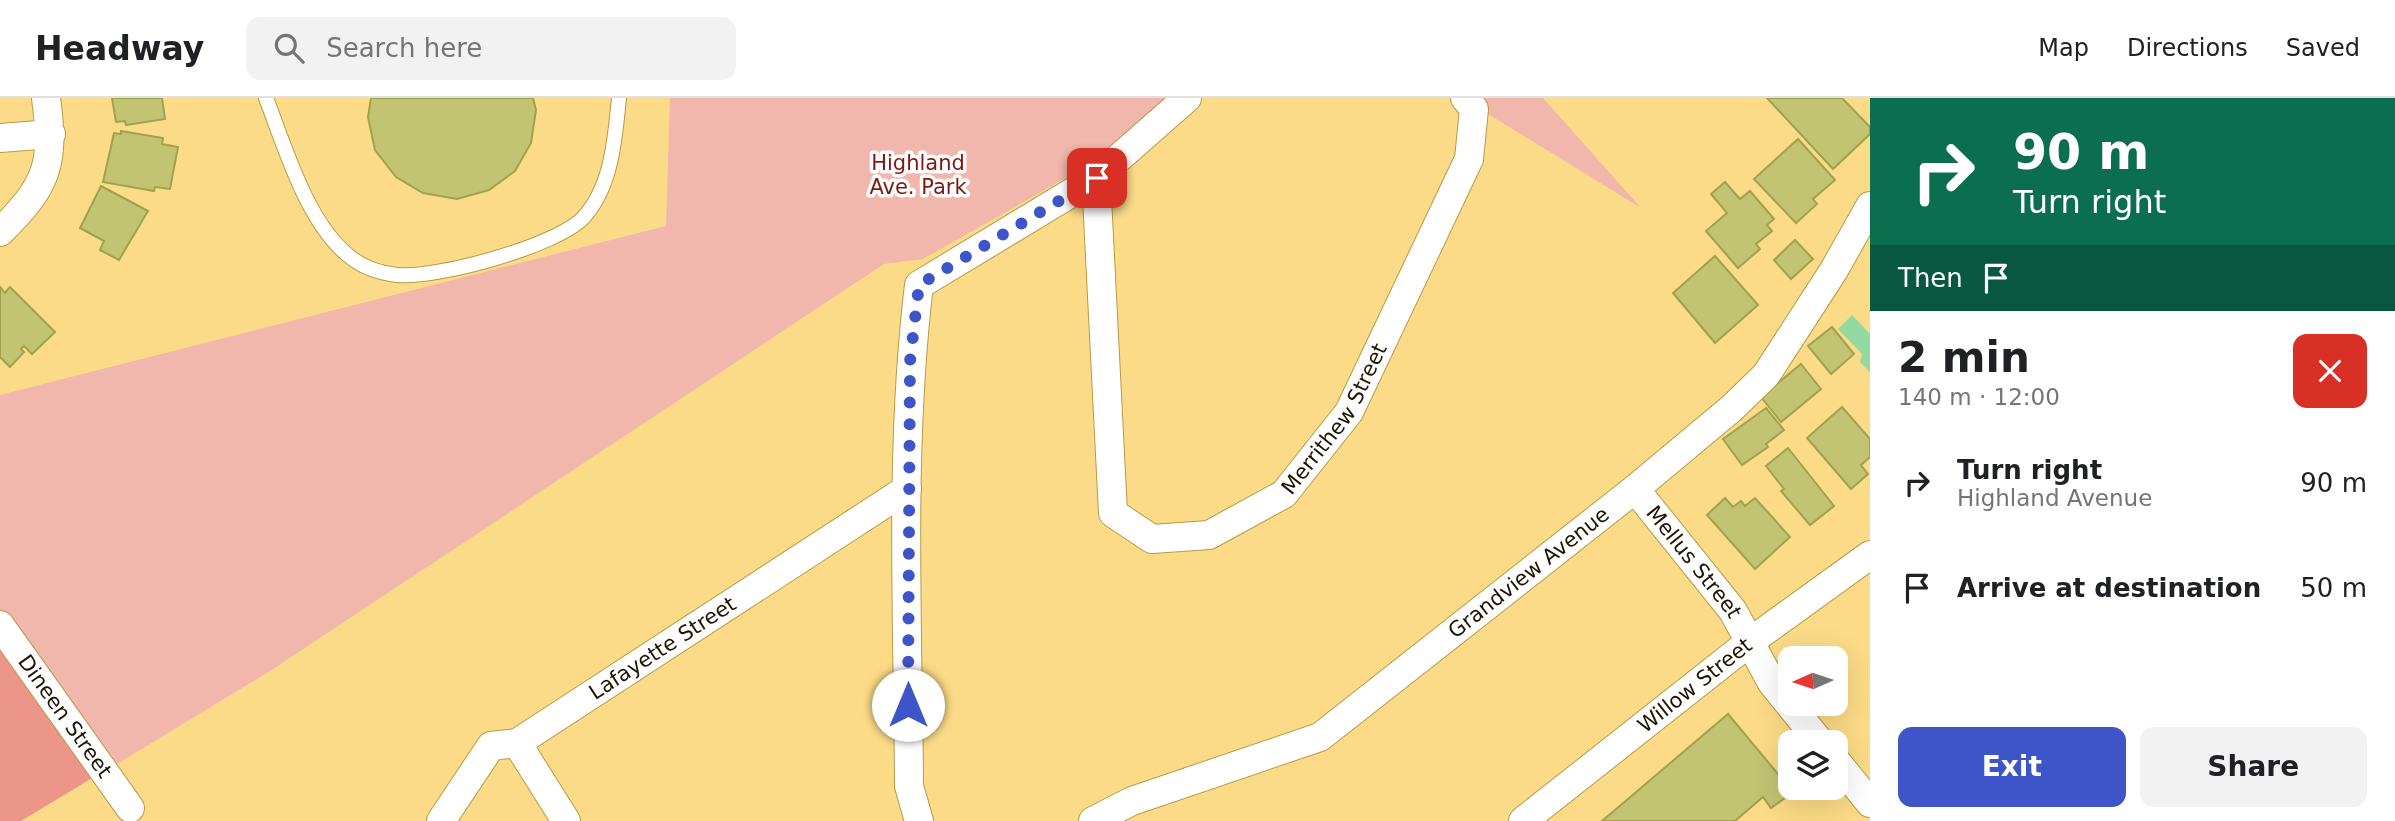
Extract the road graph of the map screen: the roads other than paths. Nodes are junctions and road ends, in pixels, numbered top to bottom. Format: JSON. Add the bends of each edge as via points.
{"nodes":[{"id":1,"x":46,"y":98,"type":"edge"},
{"id":2,"x":266,"y":98,"type":"edge"},
{"id":3,"x":619,"y":98,"type":"edge"},
{"id":4,"x":1187,"y":98,"type":"edge"},
{"id":5,"x":1465,"y":98,"type":"edge"},
{"id":6,"x":51,"y":134,"type":"junction"},
{"id":7,"x":0,"y":138,"type":"edge"},
{"id":8,"x":1097,"y":178,"type":"junction"},
{"id":9,"x":1870,"y":206,"type":"edge"},
{"id":10,"x":0,"y":232,"type":"edge"},
{"id":11,"x":907,"y":489,"type":"junction"},
{"id":12,"x":1634,"y":489,"type":"junction"},
{"id":13,"x":1870,"y":555,"type":"edge"},
{"id":14,"x":0,"y":625,"type":"edge"},
{"id":15,"x":1751,"y":640,"type":"junction"},
{"id":16,"x":1810,"y":730,"type":"edge"},
{"id":17,"x":517,"y":743,"type":"junction"},
{"id":18,"x":1848,"y":776,"type":"edge"},
{"id":19,"x":1870,"y":803,"type":"edge"},
{"id":20,"x":130,"y":808,"type":"dead end"},
{"id":21,"x":440,"y":821,"type":"edge"},
{"id":22,"x":566,"y":821,"type":"edge"},
{"id":23,"x":919,"y":821,"type":"edge"},
{"id":24,"x":1093,"y":821,"type":"edge"},
{"id":25,"x":1523,"y":821,"type":"edge"}],
"edges":[{"from":1,"to":6,"type":"street"},
{"from":2,"to":3,"type":"lane","via":[[313,211],[330,239],[373,271],[400,275],[523,249],[582,219],[606,177]]},
{"from":4,"to":8,"type":"street"},
{"from":5,"to":8,"type":"street","name":"Merrithew Street","via":[[1474,109],[1469,159],[1349,412],[1284,494],[1209,535],[1152,539],[1112,513]]},
{"from":6,"to":7,"type":"street"},
{"from":6,"to":10,"type":"street","via":[[48,166],[33,197]]},
{"from":8,"to":11,"type":"street","via":[[919,285],[910,361]]},
{"from":9,"to":12,"type":"street","name":"Grandview Avenue","via":[[1766,375]]},
{"from":11,"to":17,"type":"street","name":"Lafayette Street"},
{"from":11,"to":23,"type":"street","via":[[909,786]]},
{"from":12,"to":15,"type":"street","name":"Mellus Street","via":[[1733,611]]},
{"from":12,"to":24,"type":"street","name":"Grandview Avenue","via":[[1320,737],[1132,801]]},
{"from":13,"to":15,"type":"street","name":"Willow Street"},
{"from":14,"to":20,"type":"street","name":"Dineen Street"},
{"from":15,"to":16,"type":"street","name":"Mellus Street","via":[[1772,683]]},
{"from":15,"to":25,"type":"street","name":"Willow Street"},
{"from":17,"to":21,"type":"street","name":"Lafayette Street","via":[[491,746]]},
{"from":17,"to":22,"type":"street"},
{"from":18,"to":19,"type":"street"}]}
